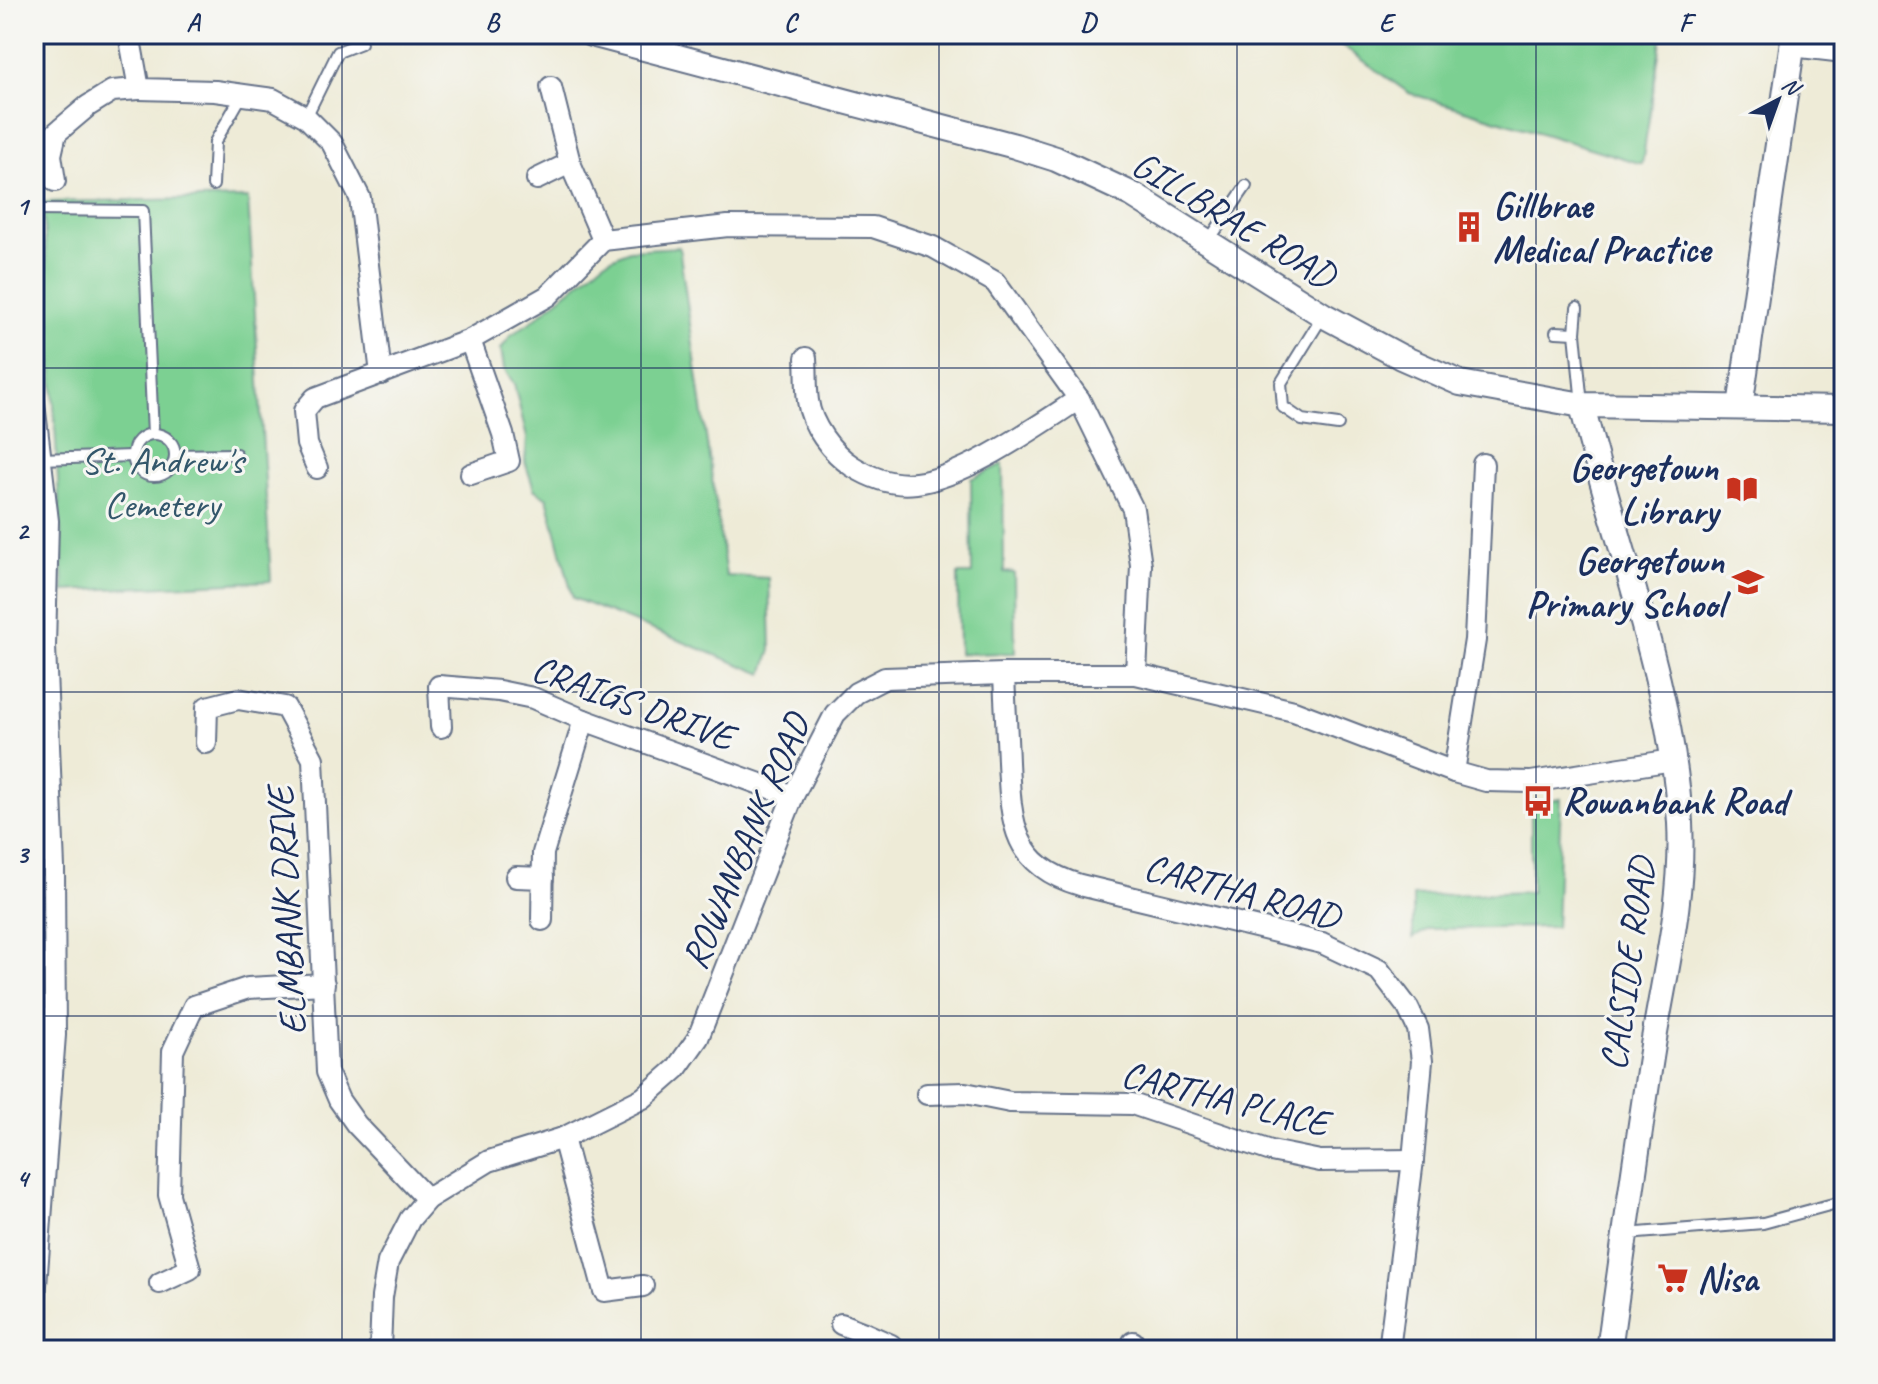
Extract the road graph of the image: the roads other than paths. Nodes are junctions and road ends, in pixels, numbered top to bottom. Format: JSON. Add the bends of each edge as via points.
{"nodes":[{"id":1,"x":129,"y":34,"type":"edge"},
{"id":2,"x":591,"y":34,"type":"edge"},
{"id":3,"x":1793,"y":40,"type":"edge"},
{"id":4,"x":361,"y":43,"type":"dead end"},
{"id":5,"x":1844,"y":52,"type":"edge"},
{"id":6,"x":551,"y":87,"type":"dead end"},
{"id":7,"x":139,"y":89,"type":"junction"},
{"id":8,"x":242,"y":95,"type":"junction"},
{"id":9,"x":306,"y":117,"type":"junction"},
{"id":10,"x":570,"y":163,"type":"junction"},
{"id":11,"x":537,"y":179,"type":"dead end"},
{"id":12,"x":55,"y":181,"type":"dead end"},
{"id":13,"x":213,"y":185,"type":"dead end"},
{"id":14,"x":1246,"y":186,"type":"dead end"},
{"id":15,"x":34,"y":210,"type":"edge"},
{"id":16,"x":603,"y":240,"type":"junction"},
{"id":17,"x":1207,"y":243,"type":"junction"},
{"id":18,"x":1577,"y":308,"type":"dead end"},
{"id":19,"x":1323,"y":315,"type":"junction"},
{"id":20,"x":1556,"y":332,"type":"dead end"},
{"id":21,"x":1575,"y":333,"type":"junction"},
{"id":22,"x":470,"y":340,"type":"junction"},
{"id":23,"x":806,"y":358,"type":"dead end"},
{"id":24,"x":381,"y":374,"type":"junction"},
{"id":25,"x":1079,"y":399,"type":"junction"},
{"id":26,"x":34,"y":403,"type":"edge"},
{"id":27,"x":1582,"y":405,"type":"junction"},
{"id":28,"x":1740,"y":407,"type":"junction"},
{"id":29,"x":1844,"y":409,"type":"edge"},
{"id":30,"x":1338,"y":425,"type":"dead end"},
{"id":31,"x":153,"y":434,"type":"junction"},
{"id":32,"x":236,"y":454,"type":"dead end"},
{"id":33,"x":175,"y":455,"type":"junction"},
{"id":34,"x":133,"y":456,"type":"junction"},
{"id":35,"x":40,"y":459,"type":"junction"},
{"id":36,"x":1483,"y":464,"type":"dead end"},
{"id":37,"x":317,"y":468,"type":"dead end"},
{"id":38,"x":471,"y":474,"type":"dead end"},
{"id":39,"x":1004,"y":674,"type":"junction"},
{"id":40,"x":1136,"y":674,"type":"junction"},
{"id":41,"x":584,"y":720,"type":"junction"},
{"id":42,"x":441,"y":727,"type":"dead end"},
{"id":43,"x":206,"y":743,"type":"dead end"},
{"id":44,"x":1673,"y":760,"type":"junction"},
{"id":45,"x":1454,"y":772,"type":"junction"},
{"id":46,"x":793,"y":796,"type":"junction"},
{"id":47,"x":516,"y":877,"type":"dead end"},
{"id":48,"x":543,"y":878,"type":"junction"},
{"id":49,"x":542,"y":920,"type":"dead end"},
{"id":50,"x":324,"y":984,"type":"junction"},
{"id":51,"x":927,"y":1094,"type":"dead end"},
{"id":52,"x":563,"y":1138,"type":"junction"},
{"id":53,"x":1413,"y":1160,"type":"junction"},
{"id":54,"x":427,"y":1199,"type":"junction"},
{"id":55,"x":1833,"y":1204,"type":"dead end"},
{"id":56,"x":1625,"y":1234,"type":"junction"},
{"id":57,"x":160,"y":1283,"type":"dead end"},
{"id":58,"x":643,"y":1286,"type":"dead end"},
{"id":59,"x":34,"y":1312,"type":"edge"},
{"id":60,"x":841,"y":1324,"type":"dead end"},
{"id":61,"x":861,"y":1342,"type":"edge"},
{"id":62,"x":891,"y":1345,"type":"dead end"},
{"id":63,"x":380,"y":1350,"type":"edge"},
{"id":64,"x":1389,"y":1350,"type":"edge"},
{"id":65,"x":1609,"y":1350,"type":"edge"}],
"edges":[{"from":1,"to":7,"type":"street"},
{"from":2,"to":17,"type":"street","name":"GILLBRAE ROAD","via":[[1056,159],[1133,195]]},
{"from":3,"to":5,"type":"street"},
{"from":3,"to":28,"type":"street"},
{"from":4,"to":9,"type":"lane","via":[[338,52]]},
{"from":6,"to":10,"type":"street"},
{"from":7,"to":8,"type":"street"},
{"from":7,"to":12,"type":"street","via":[[112,91],[56,133],[51,155]]},
{"from":8,"to":9,"type":"street","via":[[273,99]]},
{"from":8,"to":13,"type":"lane","via":[[215,142]]},
{"from":9,"to":24,"type":"street","via":[[332,143],[360,198]]},
{"from":10,"to":11,"type":"street"},
{"from":10,"to":16,"type":"street"},
{"from":14,"to":17,"type":"lane"},
{"from":15,"to":31,"type":"lane","via":[[143,211]]},
{"from":16,"to":22,"type":"street","via":[[548,296]]},
{"from":16,"to":25,"type":"street","via":[[728,226],[873,227],[933,247],[995,282]]},
{"from":17,"to":19,"type":"street","name":"GILLBRAE ROAD"},
{"from":18,"to":21,"type":"lane"},
{"from":19,"to":27,"type":"street","name":"GILLBRAE ROAD","via":[[1460,383]]},
{"from":19,"to":30,"type":"lane","via":[[1281,383],[1283,407],[1302,420]]},
{"from":20,"to":21,"type":"lane"},
{"from":21,"to":27,"type":"lane"},
{"from":22,"to":24,"type":"street"},
{"from":22,"to":38,"type":"street","via":[[509,461]]},
{"from":23,"to":25,"type":"street","via":[[808,404],[822,436],[869,477],[893,482],[915,484],[949,473],[996,452]]},
{"from":24,"to":37,"type":"street","via":[[315,398],[304,411],[307,444]]},
{"from":25,"to":40,"type":"street","via":[[1133,509],[1141,565]]},
{"from":26,"to":35,"type":"street"},
{"from":27,"to":28,"type":"street","name":"GILLBRAE ROAD"},
{"from":27,"to":44,"type":"street","name":"CALSIDE ROAD","via":[[1655,664]]},
{"from":28,"to":29,"type":"street","name":"GILLBRAE ROAD"},
{"from":31,"to":33,"type":"lane","via":[[166,437]]},
{"from":31,"to":34,"type":"lane","via":[[141,438]]},
{"from":32,"to":33,"type":"lane"},
{"from":33,"to":34,"type":"lane","via":[[171,468],[158,476],[138,470]]},
{"from":34,"to":35,"type":"lane"},
{"from":35,"to":59,"type":"street","via":[[48,521],[45,647],[55,1035]]},
{"from":36,"to":45,"type":"street","via":[[1475,640]]},
{"from":39,"to":40,"type":"street","name":"ROWANBANK ROAD"},
{"from":39,"to":46,"type":"street","name":"ROWANBANK ROAD","via":[[885,678],[856,693],[835,714]]},
{"from":39,"to":53,"type":"street","name":"CARTHA ROAD","via":[[1010,816],[1037,863],[1080,885],[1322,943],[1379,970],[1418,1029],[1422,1061]]},
{"from":40,"to":45,"type":"street","name":"ROWANBANK ROAD","via":[[1294,711]]},
{"from":41,"to":42,"type":"street","name":"CRAIGS DRIVE","via":[[533,698],[439,686]]},
{"from":41,"to":46,"type":"street","name":"CRAIGS DRIVE"},
{"from":41,"to":48,"type":"street","via":[[543,853]]},
{"from":43,"to":50,"type":"street","name":"ELMBANK DRIVE","via":[[207,707],[238,699],[285,707],[313,759]]},
{"from":44,"to":45,"type":"street","name":"ROWANBANK ROAD","via":[[1531,782],[1486,781]]},
{"from":44,"to":56,"type":"street","name":"CALSIDE ROAD","via":[[1680,891]]},
{"from":46,"to":52,"type":"street","name":"ROWANBANK ROAD","via":[[698,1038],[676,1069],[643,1098]]},
{"from":47,"to":48,"type":"street"},
{"from":48,"to":49,"type":"street"},
{"from":50,"to":54,"type":"street","name":"ELMBANK DRIVE","via":[[327,1072],[339,1100]]},
{"from":50,"to":57,"type":"street","via":[[248,988],[194,1006],[173,1051],[169,1195],[190,1269]]},
{"from":51,"to":53,"type":"street","name":"CARTHA PLACE","via":[[1132,1104],[1271,1151],[1320,1161]]},
{"from":52,"to":54,"type":"street","name":"ROWANBANK ROAD","via":[[489,1161]]},
{"from":52,"to":58,"type":"street","via":[[604,1291]]},
{"from":53,"to":64,"type":"street","name":"CARTHA ROAD"},
{"from":54,"to":63,"type":"street","name":"ROWANBANK ROAD","via":[[400,1235],[388,1262]]},
{"from":55,"to":56,"type":"lane","via":[[1763,1223]]},
{"from":56,"to":65,"type":"street","name":"CALSIDE ROAD"},
{"from":60,"to":61,"type":"street"},
{"from":61,"to":62,"type":"street"}]}
